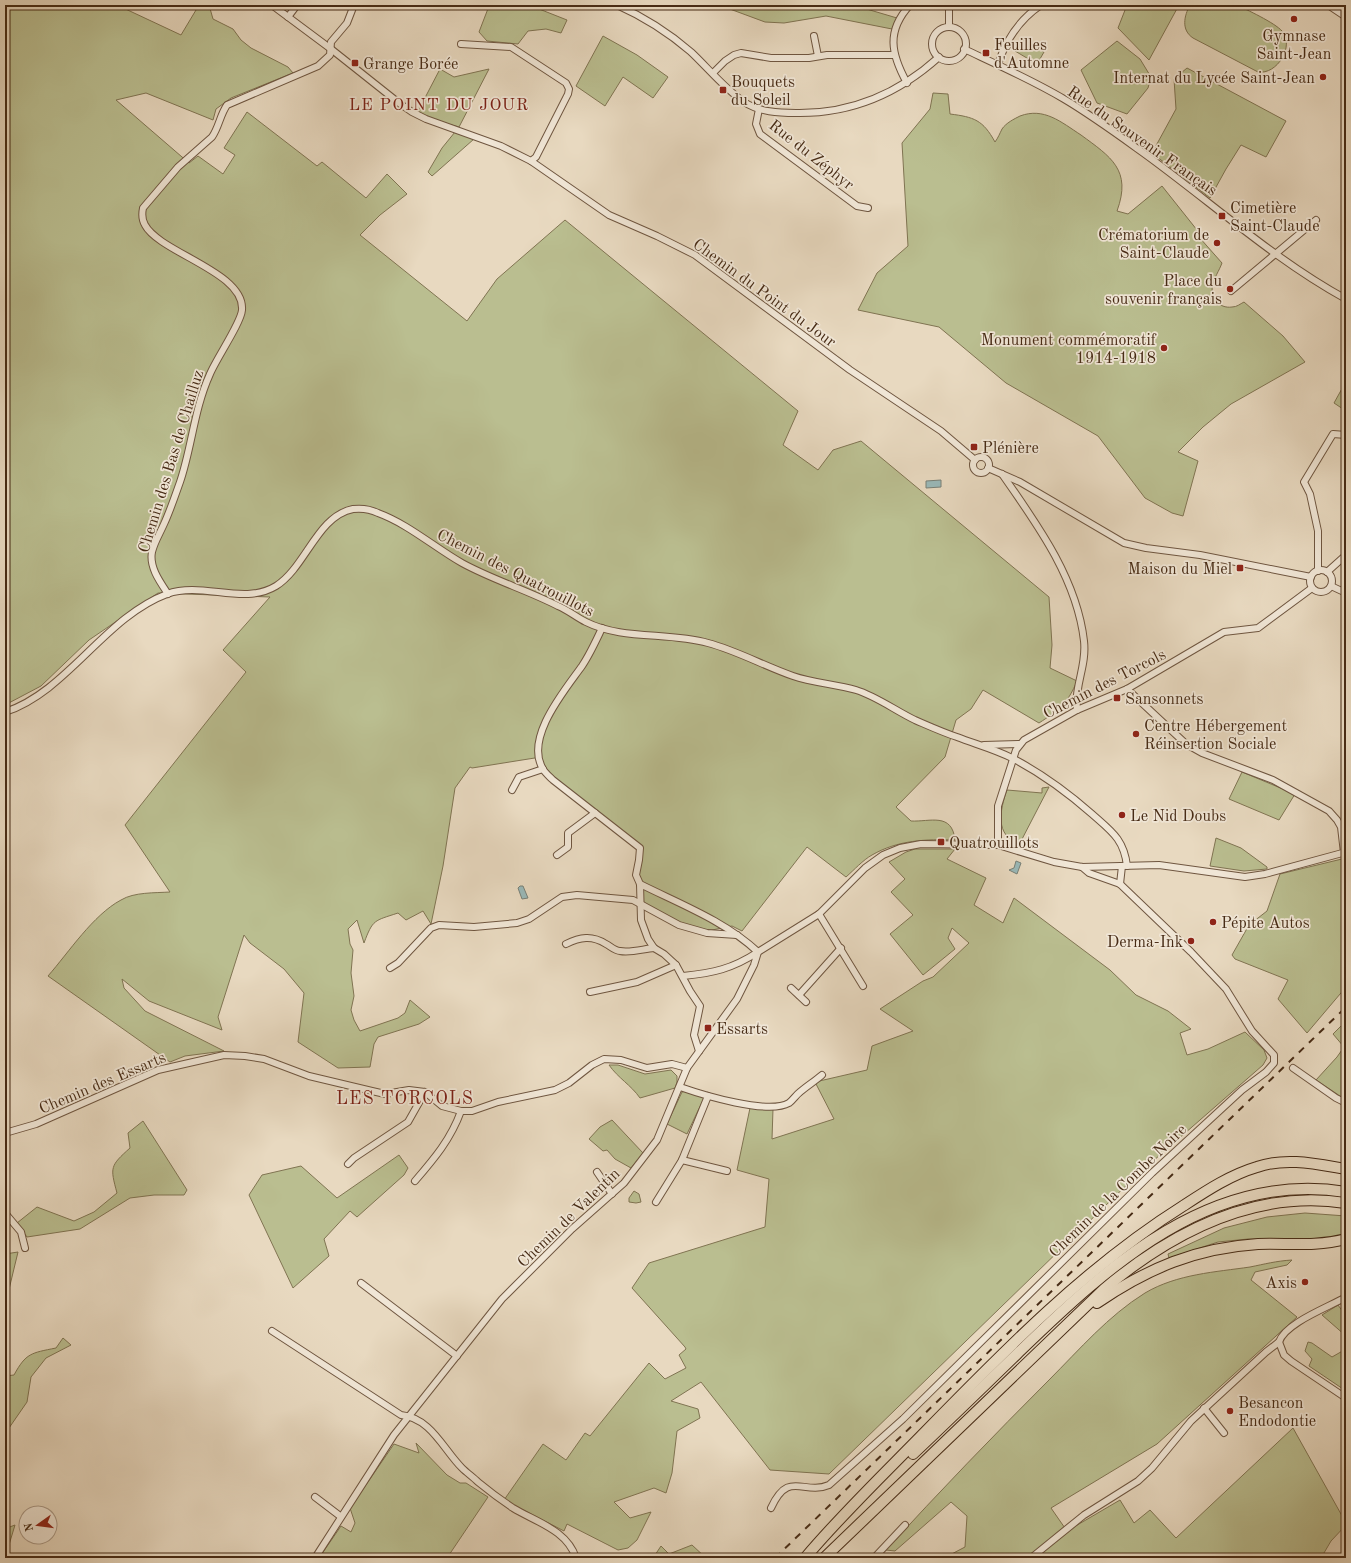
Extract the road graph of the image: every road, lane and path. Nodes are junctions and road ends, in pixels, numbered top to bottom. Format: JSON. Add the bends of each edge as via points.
{"nodes":[{"id":1,"x":272,"y":5,"type":"edge"},
{"id":2,"x":297,"y":5,"type":"edge"},
{"id":3,"x":354,"y":5,"type":"edge"},
{"id":4,"x":617,"y":5,"type":"edge"},
{"id":5,"x":910,"y":5,"type":"edge"},
{"id":6,"x":949,"y":5,"type":"edge"},
{"id":7,"x":1041,"y":5,"type":"edge"},
{"id":8,"x":1328,"y":5,"type":"edge"},
{"id":9,"x":288,"y":17,"type":"junction"},
{"id":10,"x":1346,"y":17,"type":"edge"},
{"id":11,"x":949,"y":27,"type":"junction"},
{"id":12,"x":814,"y":36,"type":"dead end"},
{"id":13,"x":462,"y":44,"type":"dead end"},
{"id":14,"x":331,"y":49,"type":"junction"},
{"id":15,"x":964,"y":49,"type":"junction"},
{"id":16,"x":894,"y":55,"type":"junction"},
{"id":17,"x":818,"y":56,"type":"junction"},
{"id":18,"x":939,"y":57,"type":"junction"},
{"id":19,"x":998,"y":64,"type":"junction"},
{"id":20,"x":714,"y":74,"type":"junction"},
{"id":21,"x":907,"y":83,"type":"junction"},
{"id":22,"x":759,"y":109,"type":"junction"},
{"id":23,"x":531,"y":161,"type":"junction"},
{"id":24,"x":868,"y":208,"type":"dead end"},
{"id":25,"x":1316,"y":220,"type":"dead end"},
{"id":26,"x":1277,"y":254,"type":"junction"},
{"id":27,"x":1231,"y":291,"type":"dead end"},
{"id":28,"x":1346,"y":299,"type":"edge"},
{"id":29,"x":1346,"y":435,"type":"edge"},
{"id":30,"x":975,"y":460,"type":"junction"},
{"id":31,"x":988,"y":468,"type":"junction"},
{"id":32,"x":1002,"y":474,"type":"junction"},
{"id":33,"x":1020,"y":482,"type":"junction"},
{"id":34,"x":1013,"y":490,"type":"junction"},
{"id":35,"x":1346,"y":555,"type":"edge"},
{"id":36,"x":1318,"y":571,"type":"junction"},
{"id":37,"x":1327,"y":572,"type":"junction"},
{"id":38,"x":1311,"y":577,"type":"junction"},
{"id":39,"x":1331,"y":586,"type":"junction"},
{"id":40,"x":1312,"y":588,"type":"junction"},
{"id":41,"x":1346,"y":593,"type":"edge"},
{"id":42,"x":168,"y":594,"type":"junction"},
{"id":43,"x":602,"y":628,"type":"junction"},
{"id":44,"x":1127,"y":689,"type":"junction"},
{"id":45,"x":1077,"y":710,"type":"junction"},
{"id":46,"x":5,"y":712,"type":"edge"},
{"id":47,"x":1020,"y":744,"type":"junction"},
{"id":48,"x":983,"y":746,"type":"junction"},
{"id":49,"x":1013,"y":759,"type":"junction"},
{"id":50,"x":543,"y":770,"type":"junction"},
{"id":51,"x":512,"y":790,"type":"dead end"},
{"id":52,"x":595,"y":813,"type":"junction"},
{"id":53,"x":998,"y":845,"type":"junction"},
{"id":54,"x":1345,"y":852,"type":"edge"},
{"id":55,"x":557,"y":855,"type":"dead end"},
{"id":56,"x":1124,"y":866,"type":"junction"},
{"id":57,"x":1082,"y":867,"type":"junction"},
{"id":58,"x":640,"y":884,"type":"junction"},
{"id":59,"x":1120,"y":884,"type":"junction"},
{"id":60,"x":642,"y":906,"type":"junction"},
{"id":61,"x":819,"y":914,"type":"junction"},
{"id":62,"x":737,"y":935,"type":"junction"},
{"id":63,"x":566,"y":944,"type":"dead end"},
{"id":64,"x":654,"y":948,"type":"junction"},
{"id":65,"x":841,"y":948,"type":"junction"},
{"id":66,"x":758,"y":952,"type":"junction"},
{"id":67,"x":676,"y":965,"type":"junction"},
{"id":68,"x":390,"y":968,"type":"dead end"},
{"id":69,"x":683,"y":976,"type":"junction"},
{"id":70,"x":863,"y":986,"type":"dead end"},
{"id":71,"x":791,"y":988,"type":"dead end"},
{"id":72,"x":590,"y":992,"type":"dead end"},
{"id":73,"x":799,"y":995,"type":"junction"},
{"id":74,"x":806,"y":1002,"type":"dead end"},
{"id":75,"x":699,"y":1051,"type":"junction"},
{"id":76,"x":687,"y":1068,"type":"junction"},
{"id":77,"x":1293,"y":1068,"type":"dead end"},
{"id":78,"x":822,"y":1075,"type":"dead end"},
{"id":79,"x":680,"y":1086,"type":"junction"},
{"id":80,"x":424,"y":1092,"type":"junction"},
{"id":81,"x":708,"y":1096,"type":"junction"},
{"id":82,"x":1346,"y":1103,"type":"edge"},
{"id":83,"x":461,"y":1111,"type":"junction"},
{"id":84,"x":5,"y":1133,"type":"edge"},
{"id":85,"x":682,"y":1160,"type":"junction"},
{"id":86,"x":348,"y":1164,"type":"dead end"},
{"id":87,"x":1346,"y":1169,"type":"edge"},
{"id":88,"x":727,"y":1171,"type":"dead end"},
{"id":89,"x":597,"y":1172,"type":"dead end"},
{"id":90,"x":415,"y":1181,"type":"dead end"},
{"id":91,"x":1346,"y":1192,"type":"edge"},
{"id":92,"x":612,"y":1194,"type":"junction"},
{"id":93,"x":656,"y":1202,"type":"dead end"},
{"id":94,"x":1346,"y":1204,"type":"edge"},
{"id":95,"x":5,"y":1213,"type":"edge"},
{"id":96,"x":1346,"y":1239,"type":"edge"},
{"id":97,"x":25,"y":1248,"type":"dead end"},
{"id":98,"x":362,"y":1283,"type":"dead end"},
{"id":99,"x":1346,"y":1296,"type":"edge"},
{"id":100,"x":1078,"y":1316,"type":"junction"},
{"id":101,"x":272,"y":1331,"type":"dead end"},
{"id":102,"x":1279,"y":1342,"type":"junction"},
{"id":103,"x":457,"y":1356,"type":"junction"},
{"id":104,"x":1346,"y":1398,"type":"edge"},
{"id":105,"x":1204,"y":1408,"type":"junction"},
{"id":106,"x":408,"y":1416,"type":"junction"},
{"id":107,"x":1224,"y":1433,"type":"dead end"},
{"id":108,"x":315,"y":1497,"type":"dead end"},
{"id":109,"x":771,"y":1508,"type":"dead end"},
{"id":110,"x":340,"y":1516,"type":"junction"},
{"id":111,"x":905,"y":1525,"type":"dead end"},
{"id":112,"x":315,"y":1558,"type":"edge"},
{"id":113,"x":576,"y":1558,"type":"edge"},
{"id":114,"x":805,"y":1558,"type":"edge"},
{"id":115,"x":824,"y":1558,"type":"edge"},
{"id":116,"x":874,"y":1558,"type":"edge"},
{"id":117,"x":1032,"y":1558,"type":"edge"}],
"edges":[{"from":1,"to":9,"type":"street","name":"Chemin du Point du Jour"},
{"from":2,"to":9,"type":"street"},
{"from":3,"to":14,"type":"street","name":"Chemin des Bas de Chailluz","via":[[347,23],[331,42]]},
{"from":4,"to":20,"type":"street","via":[[664,30]]},
{"from":5,"to":16,"type":"street","via":[[902,13],[895,30]]},
{"from":6,"to":11,"type":"street"},
{"from":7,"to":19,"type":"street","via":[[1018,27],[1004,48]]},
{"from":8,"to":10,"type":"street"},
{"from":9,"to":14,"type":"street","name":"Chemin du Point du Jour"},
{"from":11,"to":15,"type":"street","via":[[962,34]]},
{"from":11,"to":18,"type":"street","via":[[940,30],[933,37],[933,48]]},
{"from":12,"to":17,"type":"street"},
{"from":13,"to":23,"type":"street","via":[[511,47],[566,83],[568,94],[536,158]]},
{"from":14,"to":23,"type":"street","name":"Chemin du Point du Jour","via":[[416,114],[501,146]]},
{"from":14,"to":42,"type":"street","name":"Chemin des Bas de Chailluz","via":[[330,55],[318,66],[227,105],[212,137],[183,163],[143,208],[144,224],[158,238],[225,280],[238,296],[242,310],[238,323],[205,384],[181,481],[152,552],[153,568]]},
{"from":15,"to":18,"type":"street","via":[[954,60],[943,60]]},
{"from":15,"to":19,"type":"street","name":"Rue du Souvenir Français"},
{"from":16,"to":17,"type":"street"},
{"from":16,"to":21,"type":"street"},
{"from":17,"to":20,"type":"street","via":[[771,58],[741,53],[725,61]]},
{"from":18,"to":21,"type":"street"},
{"from":19,"to":26,"type":"street","name":"Rue du Souvenir Français","via":[[1092,117]]},
{"from":20,"to":22,"type":"street","via":[[727,89]]},
{"from":21,"to":22,"type":"street","via":[[876,99],[833,111],[783,113]]},
{"from":22,"to":24,"type":"street","name":"Rue du Zéphyr","via":[[756,124],[760,134],[857,206]]},
{"from":23,"to":30,"type":"street","name":"Chemin du Point du Jour","via":[[610,215],[695,255],[850,370],[941,431]]},
{"from":25,"to":26,"type":"street"},
{"from":26,"to":27,"type":"street"},
{"from":26,"to":28,"type":"street","name":"Rue du Souvenir Français"},
{"from":29,"to":36,"type":"street","via":[[1333,434],[1304,482],[1310,494],[1318,531]]},
{"from":30,"to":31,"type":"street","via":[[979,457],[985,458]]},
{"from":30,"to":31,"type":"street","via":[[973,467],[978,473],[983,473]]},
{"from":31,"to":32,"type":"street"},
{"from":32,"to":33,"type":"street"},
{"from":32,"to":34,"type":"street"},
{"from":33,"to":34,"type":"street"},
{"from":33,"to":38,"type":"street","via":[[1124,543]]},
{"from":34,"to":45,"type":"street","via":[[1055,556],[1080,613],[1085,659],[1075,696]]},
{"from":35,"to":37,"type":"street"},
{"from":36,"to":37,"type":"street"},
{"from":36,"to":38,"type":"street"},
{"from":37,"to":39,"type":"street","via":[[1332,580]]},
{"from":38,"to":40,"type":"street"},
{"from":39,"to":40,"type":"street","via":[[1327,591],[1320,592]]},
{"from":39,"to":41,"type":"street"},
{"from":40,"to":44,"type":"street","name":"Chemin des Torcols","via":[[1258,628],[1224,632]]},
{"from":42,"to":43,"type":"street","name":"Chemin des Quatrouillots","via":[[194,590],[244,594],[265,591],[280,583],[289,574],[328,523],[346,511],[364,508],[382,514],[481,572]]},
{"from":42,"to":46,"type":"street","name":"Chemin des Quatrouillots","via":[[119,622],[86,655],[35,698]]},
{"from":43,"to":48,"type":"street","name":"Chemin des Quatrouillots","via":[[646,635],[683,637],[736,651],[794,677],[858,690],[909,717]]},
{"from":43,"to":50,"type":"street","via":[[541,732],[538,754]]},
{"from":44,"to":45,"type":"street","name":"Chemin des Torcols"},
{"from":44,"to":54,"type":"street","via":[[1186,744],[1202,753],[1273,780],[1329,811],[1341,827]]},
{"from":45,"to":47,"type":"street","name":"Chemin des Torcols"},
{"from":47,"to":48,"type":"street","name":"Chemin des Quatrouillots"},
{"from":47,"to":49,"type":"street"},
{"from":48,"to":49,"type":"street","name":"Chemin des Quatrouillots"},
{"from":49,"to":53,"type":"street","via":[[998,806]]},
{"from":49,"to":56,"type":"street","name":"Chemin des Quatrouillots","via":[[1069,794],[1107,827],[1125,849]]},
{"from":50,"to":51,"type":"street","via":[[519,777]]},
{"from":50,"to":52,"type":"street"},
{"from":52,"to":55,"type":"street","via":[[568,833],[568,847]]},
{"from":52,"to":58,"type":"street","via":[[640,848],[636,875]]},
{"from":53,"to":57,"type":"street","via":[[1054,862]]},
{"from":53,"to":61,"type":"street","via":[[921,844],[900,848],[883,855],[865,868]]},
{"from":54,"to":56,"type":"street","via":[[1253,876],[1167,866]]},
{"from":56,"to":57,"type":"street"},
{"from":56,"to":59,"type":"street","name":"Chemin des Quatrouillots"},
{"from":57,"to":59,"type":"street","name":"Chemin de la Combe Noire","via":[[1089,873]]},
{"from":58,"to":60,"type":"street"},
{"from":58,"to":62,"type":"street"},
{"from":59,"to":109,"type":"street","name":"Chemin de la Combe Noire","via":[[1226,989],[1252,1030],[1274,1055],[1274,1063],[1152,1173],[903,1419],[829,1486],[821,1489],[789,1486],[776,1497]]},
{"from":60,"to":62,"type":"street","via":[[679,925],[707,933]]},
{"from":60,"to":64,"type":"street","via":[[642,925]]},
{"from":60,"to":68,"type":"street","via":[[632,900],[577,894],[562,897],[529,919],[518,923],[474,927],[439,925],[422,935],[398,963]]},
{"from":61,"to":65,"type":"street"},
{"from":61,"to":66,"type":"street"},
{"from":62,"to":66,"type":"street"},
{"from":63,"to":64,"type":"street","via":[[589,937],[600,940],[618,951]]},
{"from":64,"to":67,"type":"street"},
{"from":65,"to":70,"type":"street"},
{"from":65,"to":73,"type":"street"},
{"from":66,"to":69,"type":"street","via":[[727,969]]},
{"from":66,"to":75,"type":"street","name":"Chemin de Valentin","via":[[737,1000]]},
{"from":67,"to":69,"type":"street"},
{"from":67,"to":72,"type":"street","via":[[637,982]]},
{"from":69,"to":75,"type":"street","via":[[700,1006],[694,1036]]},
{"from":71,"to":73,"type":"street"},
{"from":73,"to":74,"type":"street"},
{"from":75,"to":76,"type":"street","name":"Chemin de Valentin"},
{"from":76,"to":79,"type":"street","name":"Chemin de Valentin"},
{"from":76,"to":83,"type":"street","via":[[672,1064],[647,1068],[621,1060],[604,1060],[592,1065],[569,1083],[555,1090],[498,1102],[472,1111]]},
{"from":77,"to":82,"type":"street"},
{"from":78,"to":81,"type":"street","via":[[790,1103],[779,1106],[741,1103]]},
{"from":79,"to":81,"type":"street"},
{"from":79,"to":92,"type":"street","name":"Chemin de Valentin","via":[[657,1140],[624,1183]]},
{"from":80,"to":83,"type":"street","via":[[442,1106]]},
{"from":80,"to":84,"type":"street","name":"Chemin des Essarts","via":[[372,1092],[309,1076],[264,1059],[224,1055],[158,1070],[36,1124]]},
{"from":80,"to":86,"type":"street","via":[[408,1122]]},
{"from":81,"to":85,"type":"street"},
{"from":83,"to":90,"type":"street","via":[[452,1134]]},
{"from":85,"to":88,"type":"street"},
{"from":85,"to":93,"type":"street"},
{"from":87,"to":114,"type":"highway","via":[[1298,1162],[1257,1166],[1214,1187],[1141,1234],[1097,1267],[1039,1320],[837,1520]]},
{"from":89,"to":92,"type":"street"},
{"from":91,"to":114,"type":"highway","via":[[1326,1188],[1302,1188],[1248,1197],[1197,1215],[1139,1247],[1096,1280],[1061,1312]]},
{"from":92,"to":103,"type":"street","name":"Chemin de Valentin","via":[[523,1277],[502,1299]]},
{"from":94,"to":100,"type":"highway","via":[[1325,1200],[1279,1202],[1234,1213],[1202,1226],[1170,1242],[1131,1267]]},
{"from":95,"to":97,"type":"street","via":[[21,1232]]},
{"from":96,"to":100,"type":"highway","via":[[1319,1245],[1236,1246],[1184,1257],[1140,1275]]},
{"from":98,"to":103,"type":"street"},
{"from":99,"to":102,"type":"street","via":[[1305,1318]]},
{"from":100,"to":115,"type":"highway"},
{"from":101,"to":106,"type":"street","via":[[401,1415]]},
{"from":102,"to":104,"type":"street","via":[[1284,1354],[1291,1361]]},
{"from":102,"to":105,"type":"street"},
{"from":103,"to":106,"type":"street","name":"Chemin de Valentin"},
{"from":105,"to":107,"type":"street"},
{"from":105,"to":117,"type":"street","via":[[1181,1431],[1147,1473],[1084,1515]]},
{"from":106,"to":110,"type":"street","name":"Chemin de Valentin"},
{"from":106,"to":113,"type":"street","via":[[428,1428],[461,1467],[478,1482],[512,1507],[564,1538]]},
{"from":108,"to":110,"type":"street"},
{"from":110,"to":112,"type":"street","name":"Chemin de Valentin"},
{"from":111,"to":116,"type":"street"}]}
